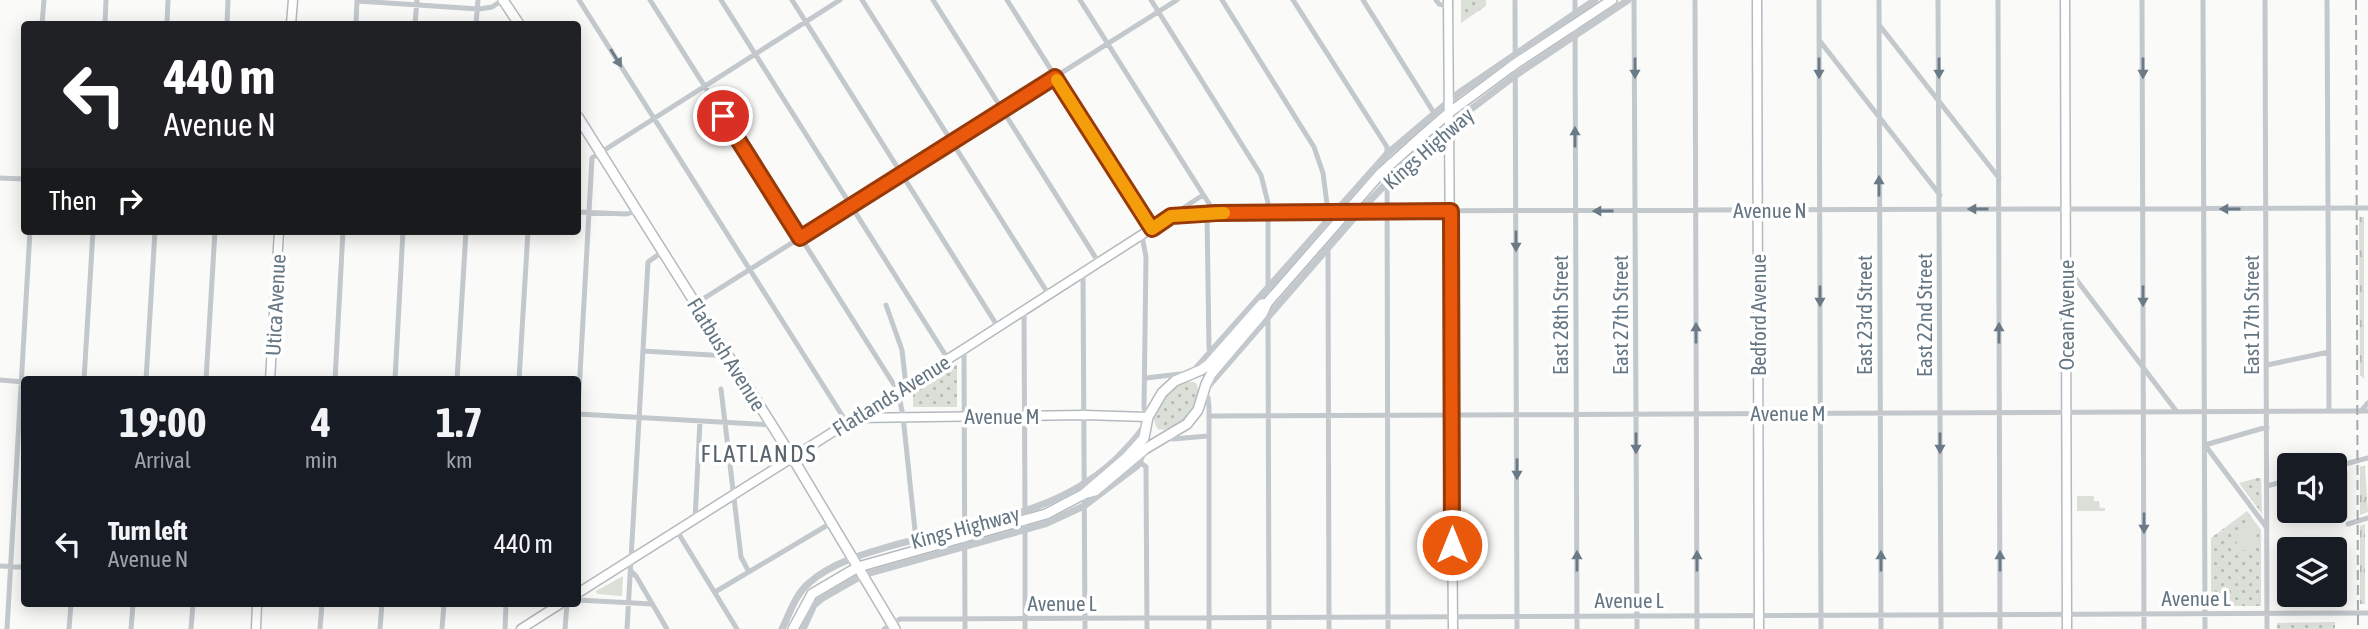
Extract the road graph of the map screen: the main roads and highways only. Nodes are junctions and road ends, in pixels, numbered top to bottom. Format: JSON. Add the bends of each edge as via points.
{"nodes":[{"id":1,"x":293,"y":0,"type":"edge"},
{"id":2,"x":503,"y":0,"type":"edge"},
{"id":3,"x":1612,"y":0,"type":"edge"},
{"id":4,"x":1757,"y":0,"type":"edge"},
{"id":5,"x":2065,"y":0,"type":"edge"},
{"id":6,"x":1447,"y":2,"type":"edge"},
{"id":7,"x":291,"y":21,"type":"edge"},
{"id":8,"x":517,"y":21,"type":"edge"},
{"id":9,"x":1450,"y":112,"type":"junction"},
{"id":10,"x":581,"y":122,"type":"edge"},
{"id":11,"x":1349,"y":211,"type":"junction"},
{"id":12,"x":1171,"y":216,"type":"joint"},
{"id":13,"x":279,"y":235,"type":"edge"},
{"id":14,"x":1268,"y":302,"type":"junction"},
{"id":15,"x":1187,"y":375,"type":"junction"},
{"id":16,"x":270,"y":376,"type":"edge"},
{"id":17,"x":1204,"y":392,"type":"junction"},
{"id":18,"x":1148,"y":417,"type":"junction"},
{"id":19,"x":856,"y":418,"type":"junction"},
{"id":20,"x":1168,"y":435,"type":"junction"},
{"id":21,"x":792,"y":457,"type":"junction"},
{"id":22,"x":1084,"y":494,"type":"junction"},
{"id":23,"x":858,"y":567,"type":"junction"},
{"id":24,"x":581,"y":591,"type":"edge"},
{"id":25,"x":257,"y":607,"type":"edge"},
{"id":26,"x":555,"y":607,"type":"edge"},
{"id":27,"x":891,"y":627,"type":"edge"},
{"id":28,"x":256,"y":629,"type":"edge"},
{"id":29,"x":521,"y":629,"type":"edge"},
{"id":30,"x":793,"y":629,"type":"edge"},
{"id":31,"x":1453,"y":629,"type":"edge"},
{"id":32,"x":1759,"y":629,"type":"edge"},
{"id":33,"x":2067,"y":629,"type":"edge"}],
"edges":[{"from":1,"to":7,"type":"main road"},
{"from":2,"to":8,"type":"main road"},
{"from":3,"to":9,"type":"main road","name":"Kings Highway","via":[[1516,58]]},
{"from":4,"to":32,"type":"main road","name":"Bedford Avenue"},
{"from":5,"to":33,"type":"main road","name":"Ocean Avenue"},
{"from":6,"to":9,"type":"main road"},
{"from":9,"to":11,"type":"main road","name":"Kings Highway","via":[[1386,169]]},
{"from":9,"to":31,"type":"main road"},
{"from":10,"to":21,"type":"main road","name":"Flatbush Avenue"},
{"from":11,"to":12,"type":"main road","name":"Avenue N"},
{"from":11,"to":14,"type":"main road","name":"Kings Highway"},
{"from":12,"to":19,"type":"main road","name":"Flatlands Avenue"},
{"from":13,"to":16,"type":"main road","name":"Utica Avenue"},
{"from":14,"to":15,"type":"main road","name":"Kings Highway","via":[[1208,365]]},
{"from":14,"to":17,"type":"main road","name":"Kings Highway","via":[[1215,367]]},
{"from":15,"to":17,"type":"main road"},
{"from":15,"to":18,"type":"main road","name":"Kings Highway","via":[[1162,393]]},
{"from":17,"to":20,"type":"main road","name":"Kings Highway","via":[[1194,416]]},
{"from":18,"to":19,"type":"main road","name":"Avenue M"},
{"from":18,"to":20,"type":"main road","via":[[1154,430]]},
{"from":18,"to":22,"type":"main road","name":"Kings Highway","via":[[1146,434],[1138,445]]},
{"from":19,"to":21,"type":"main road","name":"Flatlands Avenue"},
{"from":20,"to":22,"type":"main road","name":"Kings Highway","via":[[1108,482]]},
{"from":21,"to":23,"type":"main road","name":"Flatbush Avenue"},
{"from":21,"to":24,"type":"main road","name":"Flatlands Avenue"},
{"from":22,"to":23,"type":"main road","name":"Kings Highway","via":[[1053,511]]},
{"from":23,"to":27,"type":"main road","name":"Flatbush Avenue"},
{"from":23,"to":30,"type":"main road","name":"Kings Highway","via":[[812,594]]},
{"from":25,"to":28,"type":"main road"},
{"from":26,"to":29,"type":"main road"}]}
